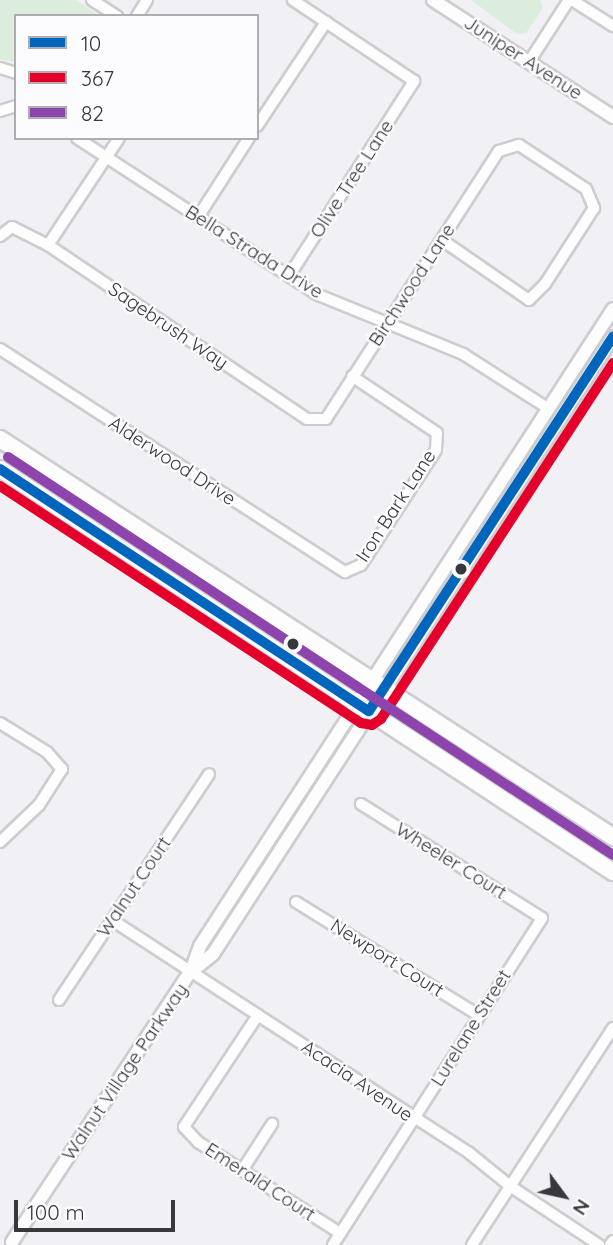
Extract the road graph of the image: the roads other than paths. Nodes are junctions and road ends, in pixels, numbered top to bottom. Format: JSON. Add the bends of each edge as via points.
{"nodes":[{"id":1,"x":92,"y":0,"type":"edge"},
{"id":2,"x":293,"y":0,"type":"edge"},
{"id":3,"x":433,"y":0,"type":"edge"},
{"id":4,"x":571,"y":0,"type":"edge"},
{"id":5,"x":114,"y":14,"type":"edge"},
{"id":6,"x":326,"y":22,"type":"junction"},
{"id":7,"x":613,"y":26,"type":"edge"},
{"id":8,"x":529,"y":62,"type":"junction"},
{"id":9,"x":613,"y":117,"type":"edge"},
{"id":10,"x":259,"y":123,"type":"edge"},
{"id":11,"x":80,"y":140,"type":"edge"},
{"id":12,"x":117,"y":140,"type":"edge"},
{"id":13,"x":248,"y":140,"type":"edge"},
{"id":14,"x":107,"y":156,"type":"junction"},
{"id":15,"x":198,"y":217,"type":"junction"},
{"id":16,"x":0,"y":236,"type":"edge"},
{"id":17,"x":442,"y":240,"type":"junction"},
{"id":18,"x":48,"y":245,"type":"junction"},
{"id":19,"x":289,"y":276,"type":"junction"},
{"id":20,"x":613,"y":309,"type":"edge"},
{"id":21,"x":388,"y":323,"type":"junction"},
{"id":22,"x":613,"y":337,"type":"edge"},
{"id":23,"x":0,"y":349,"type":"edge"},
{"id":24,"x":352,"y":376,"type":"junction"},
{"id":25,"x":549,"y":410,"type":"junction"},
{"id":26,"x":326,"y":419,"type":"joint"},
{"id":27,"x":0,"y":439,"type":"edge"},
{"id":28,"x":0,"y":469,"type":"edge"},
{"id":29,"x":345,"y":572,"type":"joint"},
{"id":30,"x":378,"y":685,"type":"junction"},
{"id":31,"x":363,"y":707,"type":"junction"},
{"id":32,"x":0,"y":723,"type":"edge"},
{"id":33,"x":209,"y":774,"type":"dead end"},
{"id":34,"x":361,"y":804,"type":"dead end"},
{"id":35,"x":613,"y":837,"type":"edge"},
{"id":36,"x":0,"y":842,"type":"edge"},
{"id":37,"x":613,"y":872,"type":"edge"},
{"id":38,"x":296,"y":902,"type":"dead end"},
{"id":39,"x":541,"y":918,"type":"joint"},
{"id":40,"x":112,"y":920,"type":"junction"},
{"id":41,"x":191,"y":971,"type":"junction"},
{"id":42,"x":59,"y":1000,"type":"dead end"},
{"id":43,"x":258,"y":1015,"type":"junction"},
{"id":44,"x":478,"y":1015,"type":"junction"},
{"id":45,"x":613,"y":1028,"type":"edge"},
{"id":46,"x":415,"y":1120,"type":"junction"},
{"id":47,"x":272,"y":1124,"type":"dead end"},
{"id":48,"x":243,"y":1169,"type":"junction"},
{"id":49,"x":510,"y":1186,"type":"junction"},
{"id":50,"x":340,"y":1233,"type":"junction"},
{"id":51,"x":0,"y":1235,"type":"edge"},
{"id":52,"x":14,"y":1243,"type":"edge"},
{"id":53,"x":333,"y":1245,"type":"edge"},
{"id":54,"x":472,"y":1245,"type":"edge"},
{"id":55,"x":599,"y":1245,"type":"edge"}],
"edges":[{"from":1,"to":5,"type":"street"},
{"from":2,"to":6,"type":"street"},
{"from":3,"to":8,"type":"street","name":"Juniper Avenue"},
{"from":4,"to":7,"type":"street"},
{"from":4,"to":8,"type":"street"},
{"from":6,"to":10,"type":"street"},
{"from":6,"to":19,"type":"street","name":"Olive Tree Lane","via":[[414,81]]},
{"from":8,"to":9,"type":"street","name":"Juniper Avenue"},
{"from":11,"to":14,"type":"street","name":"Bella Strada Drive"},
{"from":12,"to":14,"type":"street"},
{"from":13,"to":15,"type":"street"},
{"from":14,"to":15,"type":"street","name":"Bella Strada Drive"},
{"from":14,"to":18,"type":"street"},
{"from":15,"to":19,"type":"street","name":"Bella Strada Drive"},
{"from":16,"to":18,"type":"street","name":"Sagebrush Way","via":[[12,227]]},
{"from":17,"to":17,"type":"street","name":"Birchwood Lane","via":[[499,151],[519,145],[586,189],[594,208],[545,285],[529,300]]},
{"from":17,"to":21,"type":"street","name":"Birchwood Lane"},
{"from":18,"to":26,"type":"street","name":"Sagebrush Way","via":[[307,419]]},
{"from":19,"to":21,"type":"street","name":"Bella Strada Drive","via":[[316,294]]},
{"from":20,"to":25,"type":"street"},
{"from":21,"to":24,"type":"street","name":"Birchwood Lane"},
{"from":21,"to":25,"type":"street","name":"Bella Strada Drive","via":[[463,354]]},
{"from":22,"to":30,"type":"street"},
{"from":23,"to":29,"type":"street","name":"Alderwood Drive"},
{"from":24,"to":26,"type":"street","name":"Birchwood Lane"},
{"from":24,"to":29,"type":"street","name":"Iron Bark Lane","via":[[437,433],[436,450],[361,565]]},
{"from":25,"to":30,"type":"street"},
{"from":27,"to":30,"type":"main road"},
{"from":28,"to":31,"type":"main road"},
{"from":30,"to":31,"type":"street","name":"Walnut Village Parkway"},
{"from":30,"to":35,"type":"main road"},
{"from":31,"to":37,"type":"main road"},
{"from":31,"to":41,"type":"street","name":"Walnut Village Parkway","via":[[200,946]]},
{"from":32,"to":36,"type":"street","via":[[60,762],[60,777]]},
{"from":33,"to":40,"type":"street","name":"Walnut Court"},
{"from":34,"to":39,"type":"street","name":"Wheeler Court"},
{"from":38,"to":44,"type":"street","name":"Newport Court"},
{"from":39,"to":44,"type":"street","name":"Lurelane Street"},
{"from":40,"to":41,"type":"street","name":"Acacia Avenue"},
{"from":40,"to":42,"type":"street","name":"Walnut Court"},
{"from":41,"to":43,"type":"street","name":"Acacia Avenue"},
{"from":41,"to":52,"type":"street","name":"Walnut Village Parkway"},
{"from":43,"to":46,"type":"street","name":"Acacia Avenue"},
{"from":43,"to":48,"type":"street","name":"Emerald Court","via":[[184,1127],[198,1142]]},
{"from":44,"to":46,"type":"street","name":"Lurelane Street"},
{"from":45,"to":49,"type":"street"},
{"from":46,"to":49,"type":"street","name":"Acacia Avenue","via":[[468,1152]]},
{"from":46,"to":50,"type":"street","name":"Lurelane Street"},
{"from":47,"to":48,"type":"street"},
{"from":48,"to":50,"type":"street","name":"Emerald Court"},
{"from":49,"to":54,"type":"street"},
{"from":49,"to":55,"type":"street","name":"Acacia Avenue"},
{"from":50,"to":53,"type":"street","name":"Lurelane Street"},
{"from":51,"to":52,"type":"street"}]}
